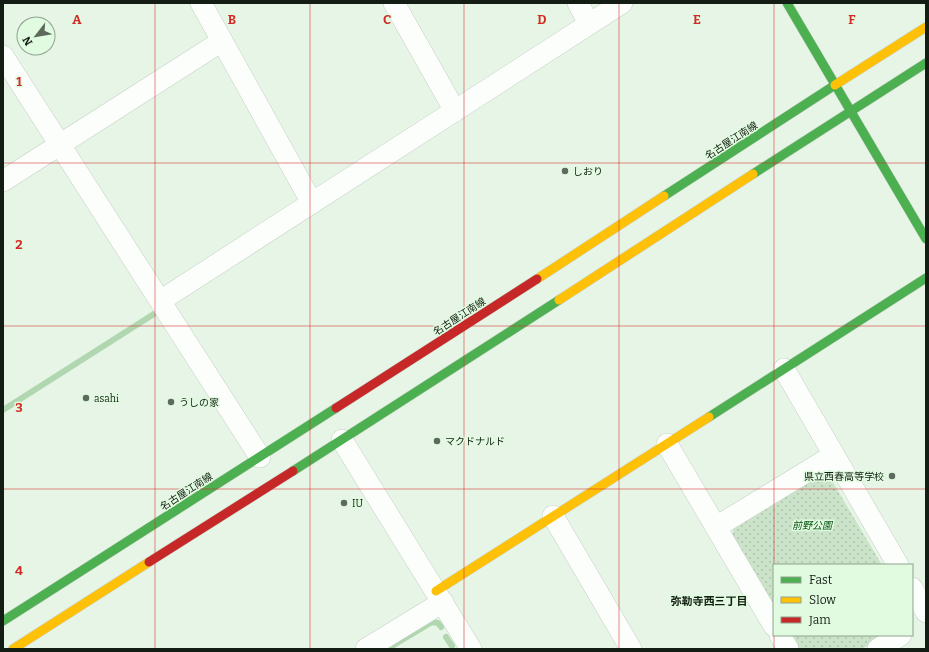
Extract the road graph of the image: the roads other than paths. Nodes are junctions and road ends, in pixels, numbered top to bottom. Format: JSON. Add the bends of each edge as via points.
{"nodes":[{"id":1,"x":200,"y":3,"type":"edge"},
{"id":2,"x":394,"y":3,"type":"edge"},
{"id":3,"x":578,"y":3,"type":"edge"},
{"id":4,"x":622,"y":3,"type":"edge"},
{"id":5,"x":787,"y":3,"type":"edge"},
{"id":6,"x":589,"y":24,"type":"junction"},
{"id":7,"x":926,"y":27,"type":"edge"},
{"id":8,"x":222,"y":41,"type":"junction"},
{"id":9,"x":3,"y":56,"type":"edge"},
{"id":10,"x":926,"y":63,"type":"edge"},
{"id":11,"x":835,"y":85,"type":"junction"},
{"id":12,"x":455,"y":111,"type":"junction"},
{"id":13,"x":850,"y":112,"type":"junction"},
{"id":14,"x":60,"y":144,"type":"junction"},
{"id":15,"x":3,"y":181,"type":"edge"},
{"id":16,"x":312,"y":203,"type":"junction"},
{"id":17,"x":926,"y":239,"type":"edge"},
{"id":18,"x":926,"y":278,"type":"edge"},
{"id":19,"x":160,"y":301,"type":"junction"},
{"id":20,"x":784,"y":369,"type":"junction"},
{"id":21,"x":342,"y":440,"type":"junction"},
{"id":22,"x":667,"y":444,"type":"junction"},
{"id":23,"x":834,"y":455,"type":"junction"},
{"id":24,"x":260,"y":456,"type":"junction"},
{"id":25,"x":553,"y":516,"type":"junction"},
{"id":26,"x":716,"y":527,"type":"junction"},
{"id":27,"x":897,"y":564,"type":"edge"},
{"id":28,"x":913,"y":590,"type":"edge"},
{"id":29,"x":439,"y":597,"type":"junction"},
{"id":30,"x":926,"y":612,"type":"edge"},
{"id":31,"x":926,"y":620,"type":"edge"},
{"id":32,"x":3,"y":621,"type":"edge"},
{"id":33,"x":773,"y":624,"type":"edge"},
{"id":34,"x":913,"y":628,"type":"edge"},
{"id":35,"x":781,"y":636,"type":"edge"},
{"id":36,"x":899,"y":636,"type":"edge"},
{"id":37,"x":13,"y":649,"type":"edge"},
{"id":38,"x":366,"y":649,"type":"edge"},
{"id":39,"x":471,"y":649,"type":"edge"},
{"id":40,"x":631,"y":649,"type":"edge"},
{"id":41,"x":788,"y":649,"type":"edge"},
{"id":42,"x":878,"y":649,"type":"edge"}],
"edges":[{"from":1,"to":8,"type":"street"},
{"from":2,"to":12,"type":"street"},
{"from":3,"to":6,"type":"street"},
{"from":4,"to":6,"type":"street"},
{"from":5,"to":11,"type":"main road"},
{"from":6,"to":12,"type":"street"},
{"from":7,"to":11,"type":"main road","name":"名古屋江南線"},
{"from":8,"to":14,"type":"street"},
{"from":8,"to":16,"type":"street"},
{"from":9,"to":14,"type":"street"},
{"from":10,"to":13,"type":"main road"},
{"from":11,"to":13,"type":"main road"},
{"from":11,"to":24,"type":"main road","name":"名古屋江南線"},
{"from":12,"to":16,"type":"street"},
{"from":13,"to":17,"type":"main road"},
{"from":13,"to":21,"type":"main road"},
{"from":14,"to":15,"type":"street"},
{"from":14,"to":19,"type":"street"},
{"from":16,"to":19,"type":"street"},
{"from":18,"to":20,"type":"main road"},
{"from":19,"to":24,"type":"street"},
{"from":20,"to":22,"type":"main road"},
{"from":20,"to":23,"type":"street"},
{"from":21,"to":29,"type":"street"},
{"from":21,"to":37,"type":"main road"},
{"from":22,"to":25,"type":"main road"},
{"from":22,"to":26,"type":"street"},
{"from":23,"to":26,"type":"street"},
{"from":23,"to":27,"type":"street"},
{"from":24,"to":32,"type":"main road","name":"名古屋江南線"},
{"from":25,"to":29,"type":"main road"},
{"from":25,"to":40,"type":"street"},
{"from":26,"to":33,"type":"street"},
{"from":28,"to":30,"type":"street"},
{"from":29,"to":38,"type":"street"},
{"from":29,"to":39,"type":"street"},
{"from":31,"to":34,"type":"street"},
{"from":35,"to":41,"type":"street"},
{"from":36,"to":42,"type":"street"}]}
